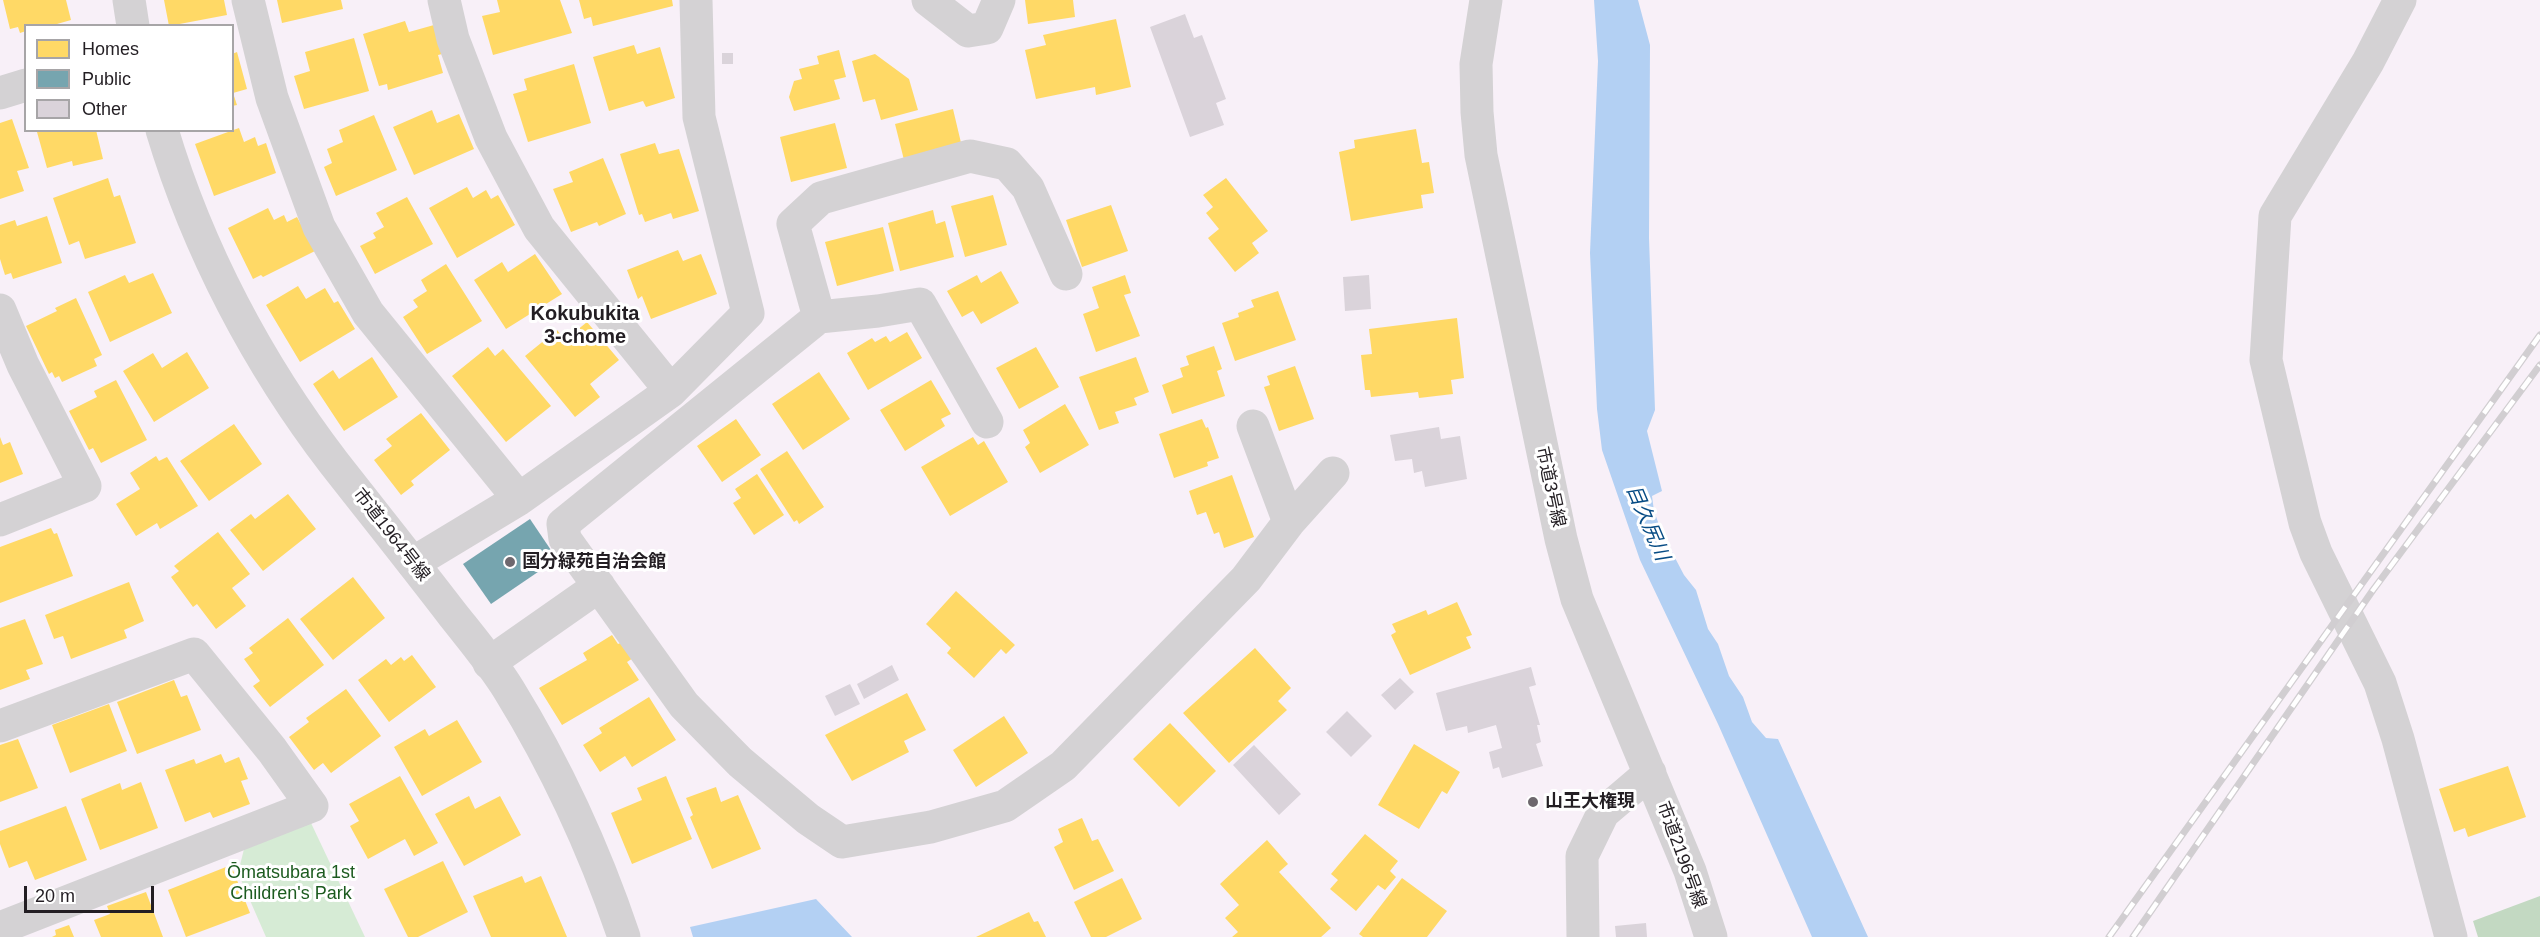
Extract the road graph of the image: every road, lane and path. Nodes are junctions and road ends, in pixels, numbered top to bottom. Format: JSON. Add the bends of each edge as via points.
{"nodes":[{"id":1,"x":129,"y":0,"type":"edge"},
{"id":2,"x":248,"y":0,"type":"edge"},
{"id":3,"x":444,"y":0,"type":"edge"},
{"id":4,"x":696,"y":0,"type":"edge"},
{"id":5,"x":928,"y":0,"type":"edge"},
{"id":6,"x":999,"y":0,"type":"edge"},
{"id":7,"x":1486,"y":0,"type":"edge"},
{"id":8,"x":2400,"y":0,"type":"edge"},
{"id":9,"x":133,"y":24,"type":"edge"},
{"id":10,"x":24,"y":85,"type":"edge"},
{"id":11,"x":0,"y":93,"type":"edge"},
{"id":12,"x":163,"y":132,"type":"edge"},
{"id":13,"x":1066,"y":274,"type":"dead end"},
{"id":14,"x":1,"y":314,"type":"edge"},
{"id":15,"x":819,"y":317,"type":"junction"},
{"id":16,"x":671,"y":391,"type":"junction"},
{"id":17,"x":987,"y":422,"type":"dead end"},
{"id":18,"x":1253,"y":426,"type":"dead end"},
{"id":19,"x":1333,"y":473,"type":"dead end"},
{"id":20,"x":519,"y":499,"type":"junction"},
{"id":21,"x":0,"y":520,"type":"edge"},
{"id":22,"x":1289,"y":522,"type":"junction"},
{"id":23,"x":413,"y":563,"type":"junction"},
{"id":24,"x":598,"y":586,"type":"junction"},
{"id":25,"x":489,"y":663,"type":"junction"},
{"id":26,"x":0,"y":726,"type":"edge"},
{"id":27,"x":1650,"y":773,"type":"junction"},
{"id":28,"x":0,"y":928,"type":"edge"},
{"id":29,"x":624,"y":937,"type":"edge"},
{"id":30,"x":1584,"y":937,"type":"edge"},
{"id":31,"x":1711,"y":937,"type":"edge"},
{"id":32,"x":2451,"y":937,"type":"edge"}],
"edges":[{"from":1,"to":9,"type":"street"},
{"from":2,"to":20,"type":"street","via":[[272,98],[319,227],[368,313]]},
{"from":3,"to":16,"type":"street","via":[[453,39],[491,138],[539,228]]},
{"from":4,"to":16,"type":"street","via":[[699,117],[748,313]]},
{"from":5,"to":6,"type":"street","via":[[968,31],[987,28]]},
{"from":7,"to":27,"type":"street","name":"市道3号線","via":[[1476,64],[1477,112],[1481,155],[1503,268],[1577,599]]},
{"from":8,"to":32,"type":"street","via":[[2368,63],[2276,216],[2266,360],[2305,523],[2380,683]]},
{"from":10,"to":11,"type":"street"},
{"from":12,"to":23,"type":"street","name":"市道1964号線","via":[[216,271],[257,349],[333,461]]},
{"from":13,"to":15,"type":"street","via":[[1028,188],[1007,164],[970,156],[821,198],[794,224]]},
{"from":14,"to":21,"type":"street","via":[[85,486]]},
{"from":15,"to":17,"type":"street","via":[[920,304]]},
{"from":15,"to":24,"type":"street","via":[[563,524],[565,539]]},
{"from":16,"to":20,"type":"street"},
{"from":18,"to":22,"type":"street"},
{"from":19,"to":22,"type":"street"},
{"from":20,"to":23,"type":"street"},
{"from":22,"to":24,"type":"street","via":[[1246,579],[1063,766],[1005,806],[931,827],[842,842],[740,762],[684,705]]},
{"from":23,"to":25,"type":"street","name":"市道1964号線"},
{"from":24,"to":25,"type":"street"},
{"from":25,"to":29,"type":"street","name":"市道1964号線","via":[[509,690],[578,816]]},
{"from":26,"to":28,"type":"street","via":[[194,654],[312,806]]},
{"from":27,"to":30,"type":"street","via":[[1604,813],[1582,856]]},
{"from":27,"to":31,"type":"street","name":"市道2196号線","via":[[1690,871]]}]}
